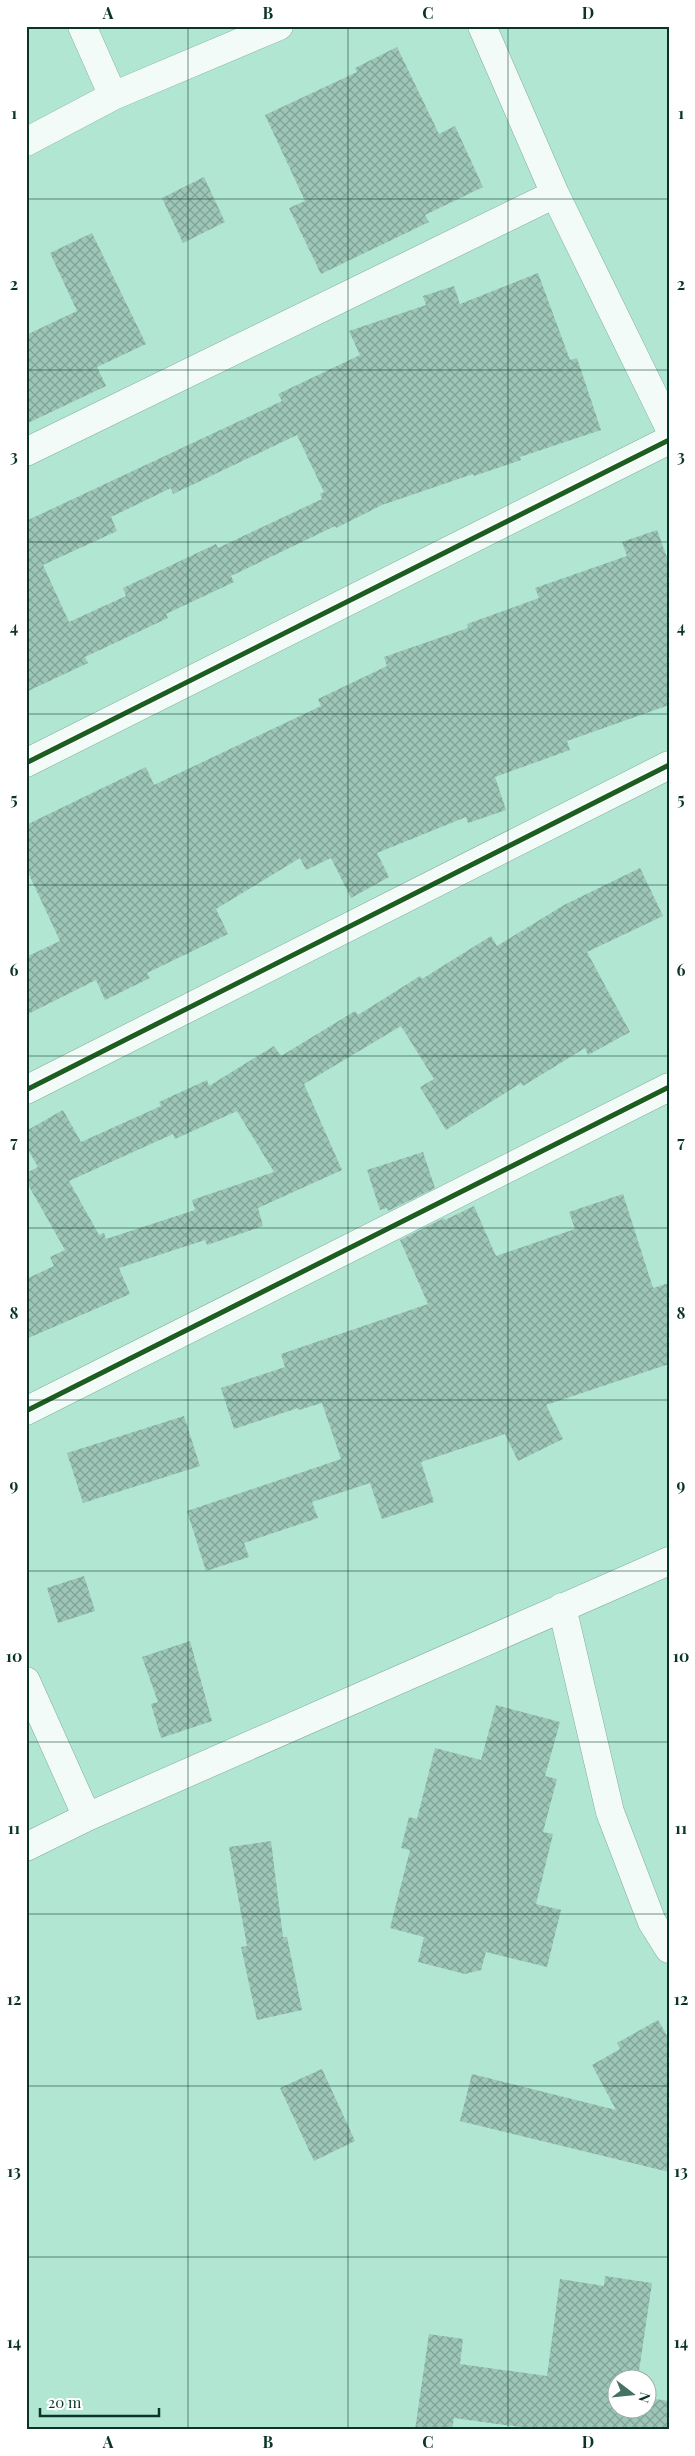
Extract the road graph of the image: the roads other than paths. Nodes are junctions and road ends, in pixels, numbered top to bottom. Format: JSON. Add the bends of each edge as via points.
{"nodes":[{"id":1,"x":82,"y":26,"type":"edge"},
{"id":2,"x":279,"y":26,"type":"edge"},
{"id":3,"x":482,"y":26,"type":"edge"},
{"id":4,"x":112,"y":96,"type":"junction"},
{"id":5,"x":26,"y":142,"type":"edge"},
{"id":6,"x":555,"y":194,"type":"junction"},
{"id":7,"x":669,"y":428,"type":"edge"},
{"id":8,"x":669,"y":440,"type":"edge"},
{"id":9,"x":26,"y":452,"type":"edge"},
{"id":10,"x":26,"y":764,"type":"edge"},
{"id":11,"x":669,"y":766,"type":"edge"},
{"id":12,"x":669,"y":1087,"type":"edge"},
{"id":13,"x":26,"y":1090,"type":"edge"},
{"id":14,"x":26,"y":1411,"type":"edge"},
{"id":15,"x":669,"y":1561,"type":"edge"},
{"id":16,"x":562,"y":1607,"type":"junction"},
{"id":17,"x":26,"y":1681,"type":"edge"},
{"id":18,"x":87,"y":1816,"type":"junction"},
{"id":19,"x":26,"y":1847,"type":"edge"},
{"id":20,"x":669,"y":1949,"type":"edge"}],
"edges":[{"from":1,"to":4,"type":"street"},
{"from":2,"to":4,"type":"street"},
{"from":3,"to":6,"type":"street"},
{"from":4,"to":5,"type":"street"},
{"from":6,"to":7,"type":"street"},
{"from":6,"to":9,"type":"street"},
{"from":8,"to":10,"type":"street"},
{"from":11,"to":13,"type":"street"},
{"from":12,"to":14,"type":"street"},
{"from":15,"to":16,"type":"street"},
{"from":16,"to":18,"type":"street"},
{"from":16,"to":20,"type":"street","via":[[610,1812],[652,1922]]},
{"from":17,"to":18,"type":"street"},
{"from":18,"to":19,"type":"street"}]}
